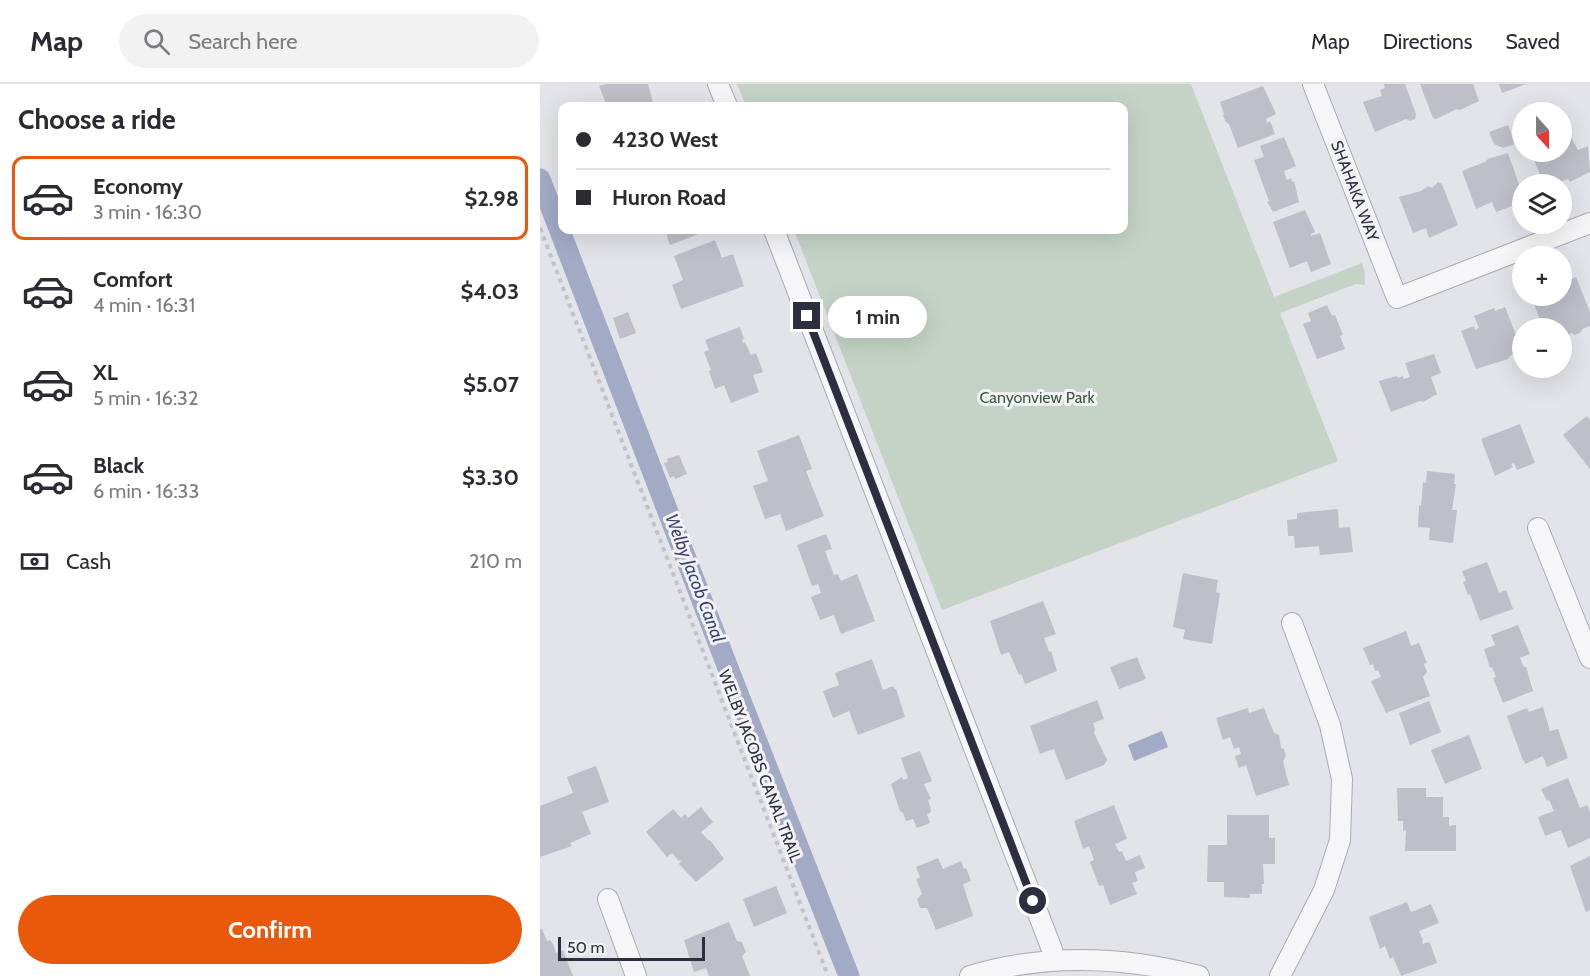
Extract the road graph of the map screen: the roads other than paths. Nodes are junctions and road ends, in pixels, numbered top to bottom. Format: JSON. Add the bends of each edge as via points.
{"nodes":[{"id":1,"x":718,"y":84,"type":"edge"},
{"id":2,"x":1313,"y":84,"type":"edge"},
{"id":3,"x":725,"y":102,"type":"edge"},
{"id":4,"x":1590,"y":223,"type":"edge"},
{"id":5,"x":776,"y":234,"type":"edge"},
{"id":6,"x":1538,"y":528,"type":"dead end"},
{"id":7,"x":1292,"y":623,"type":"dead end"},
{"id":8,"x":1590,"y":658,"type":"edge"},
{"id":9,"x":608,"y":899,"type":"dead end"},
{"id":10,"x":1056,"y":960,"type":"junction"},
{"id":11,"x":636,"y":976,"type":"edge"},
{"id":12,"x":970,"y":976,"type":"edge"},
{"id":13,"x":1199,"y":976,"type":"edge"},
{"id":14,"x":1280,"y":976,"type":"edge"}],
"edges":[{"from":1,"to":3,"type":"street"},
{"from":2,"to":4,"type":"street","name":"SHAHAKA WAY","via":[[1396,298]]},
{"from":5,"to":10,"type":"street"},
{"from":6,"to":8,"type":"street"},
{"from":7,"to":14,"type":"street","via":[[1330,725],[1342,779],[1340,840],[1324,890]]},
{"from":9,"to":11,"type":"street"},
{"from":10,"to":12,"type":"street"},
{"from":10,"to":13,"type":"street","via":[[1111,959]]}]}
